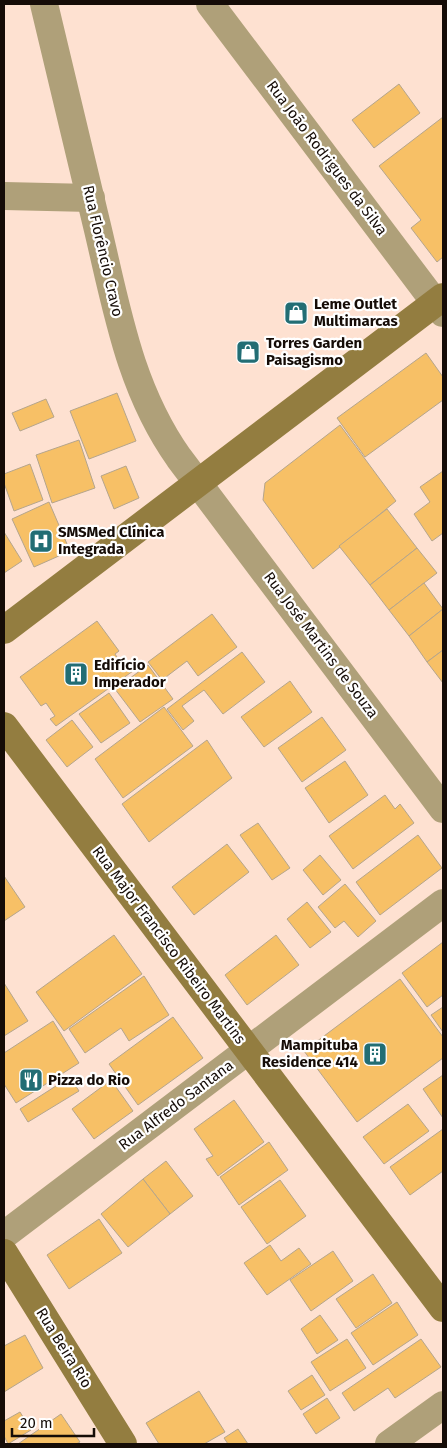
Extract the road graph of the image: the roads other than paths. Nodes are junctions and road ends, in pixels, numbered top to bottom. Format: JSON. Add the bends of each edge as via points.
{"nodes":[{"id":1,"x":44,"y":4,"type":"edge"},
{"id":2,"x":210,"y":4,"type":"edge"},
{"id":3,"x":4,"y":196,"type":"edge"},
{"id":4,"x":91,"y":198,"type":"junction"},
{"id":5,"x":441,"y":304,"type":"edge"},
{"id":6,"x":198,"y":482,"type":"junction"},
{"id":7,"x":4,"y":630,"type":"edge"},
{"id":8,"x":4,"y":726,"type":"edge"},
{"id":9,"x":443,"y":809,"type":"edge"},
{"id":10,"x":443,"y":903,"type":"edge"},
{"id":11,"x":249,"y":1050,"type":"junction"},
{"id":12,"x":4,"y":1235,"type":"edge"},
{"id":13,"x":4,"y":1253,"type":"edge"},
{"id":14,"x":443,"y":1308,"type":"edge"},
{"id":15,"x":443,"y":1405,"type":"edge"},
{"id":16,"x":124,"y":1444,"type":"edge"},
{"id":17,"x":389,"y":1444,"type":"edge"}],
"edges":[{"from":1,"to":4,"type":"street","name":"Rua Florêncio Cravo"},
{"from":2,"to":5,"type":"street","name":"Rua João Rodrigues da Silva"},
{"from":3,"to":4,"type":"street"},
{"from":4,"to":6,"type":"street","name":"Rua Florêncio Cravo","via":[[121,326],[142,392],[166,439]]},
{"from":5,"to":6,"type":"main road"},
{"from":6,"to":7,"type":"main road"},
{"from":6,"to":9,"type":"street","name":"Rua José Martins de Souza"},
{"from":8,"to":11,"type":"main road","name":"Rua Major Francisco Ribeiro Martins"},
{"from":10,"to":11,"type":"street","name":"Rua Alfredo Santana"},
{"from":11,"to":12,"type":"street","name":"Rua Alfredo Santana"},
{"from":11,"to":14,"type":"main road","name":"Rua Major Francisco Ribeiro Martins"},
{"from":13,"to":16,"type":"main road","name":"Rua Beira Rio"},
{"from":15,"to":17,"type":"street"}]}
